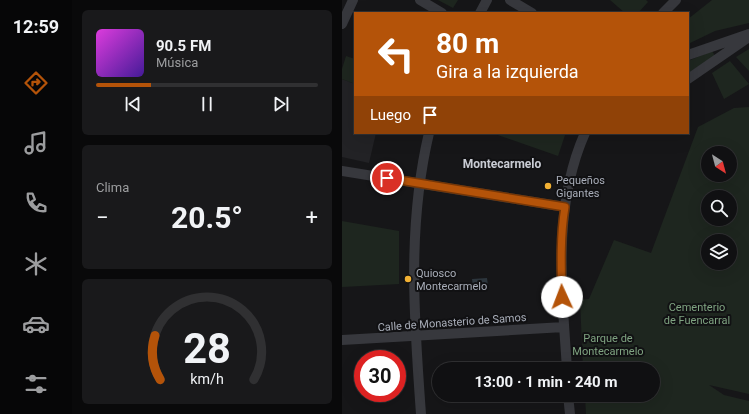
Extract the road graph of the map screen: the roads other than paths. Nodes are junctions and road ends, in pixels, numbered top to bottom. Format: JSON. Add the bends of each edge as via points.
{"nodes":[{"id":1,"x":353,"y":0,"type":"edge"},
{"id":2,"x":420,"y":0,"type":"edge"},
{"id":3,"x":487,"y":0,"type":"edge"},
{"id":4,"x":510,"y":0,"type":"edge"},
{"id":5,"x":676,"y":0,"type":"edge"},
{"id":6,"x":440,"y":12,"type":"edge"},
{"id":7,"x":481,"y":12,"type":"edge"},
{"id":8,"x":530,"y":12,"type":"edge"},
{"id":9,"x":663,"y":12,"type":"edge"},
{"id":10,"x":342,"y":24,"type":"edge"},
{"id":11,"x":749,"y":34,"type":"edge"},
{"id":12,"x":749,"y":37,"type":"edge"},
{"id":13,"x":689,"y":55,"type":"edge"},
{"id":14,"x":689,"y":78,"type":"edge"},
{"id":15,"x":429,"y":134,"type":"edge"},
{"id":16,"x":586,"y":134,"type":"edge"},
{"id":17,"x":342,"y":171,"type":"edge"},
{"id":18,"x":419,"y":183,"type":"junction"},
{"id":19,"x":565,"y":207,"type":"junction"},
{"id":20,"x":564,"y":327,"type":"junction"},
{"id":21,"x":415,"y":336,"type":"junction"},
{"id":22,"x":342,"y":340,"type":"edge"},
{"id":23,"x":566,"y":362,"type":"edge"},
{"id":24,"x":569,"y":402,"type":"edge"},
{"id":25,"x":421,"y":414,"type":"edge"},
{"id":26,"x":570,"y":414,"type":"edge"}],
"edges":[{"from":1,"to":10,"type":"street"},
{"from":2,"to":6,"type":"street"},
{"from":3,"to":7,"type":"street"},
{"from":4,"to":8,"type":"street"},
{"from":5,"to":9,"type":"street"},
{"from":11,"to":13,"type":"street"},
{"from":12,"to":14,"type":"street"},
{"from":15,"to":18,"type":"street"},
{"from":16,"to":19,"type":"street","via":[[577,151]]},
{"from":17,"to":18,"type":"street"},
{"from":18,"to":19,"type":"street"},
{"from":18,"to":21,"type":"street","via":[[414,236]]},
{"from":19,"to":20,"type":"street","via":[[561,265]]},
{"from":20,"to":21,"type":"street","name":"Calle de Monasterio de Samos"},
{"from":20,"to":23,"type":"street"},
{"from":21,"to":22,"type":"street","name":"Calle de Monasterio de Samos"},
{"from":21,"to":25,"type":"street"},
{"from":24,"to":26,"type":"street"}]}
